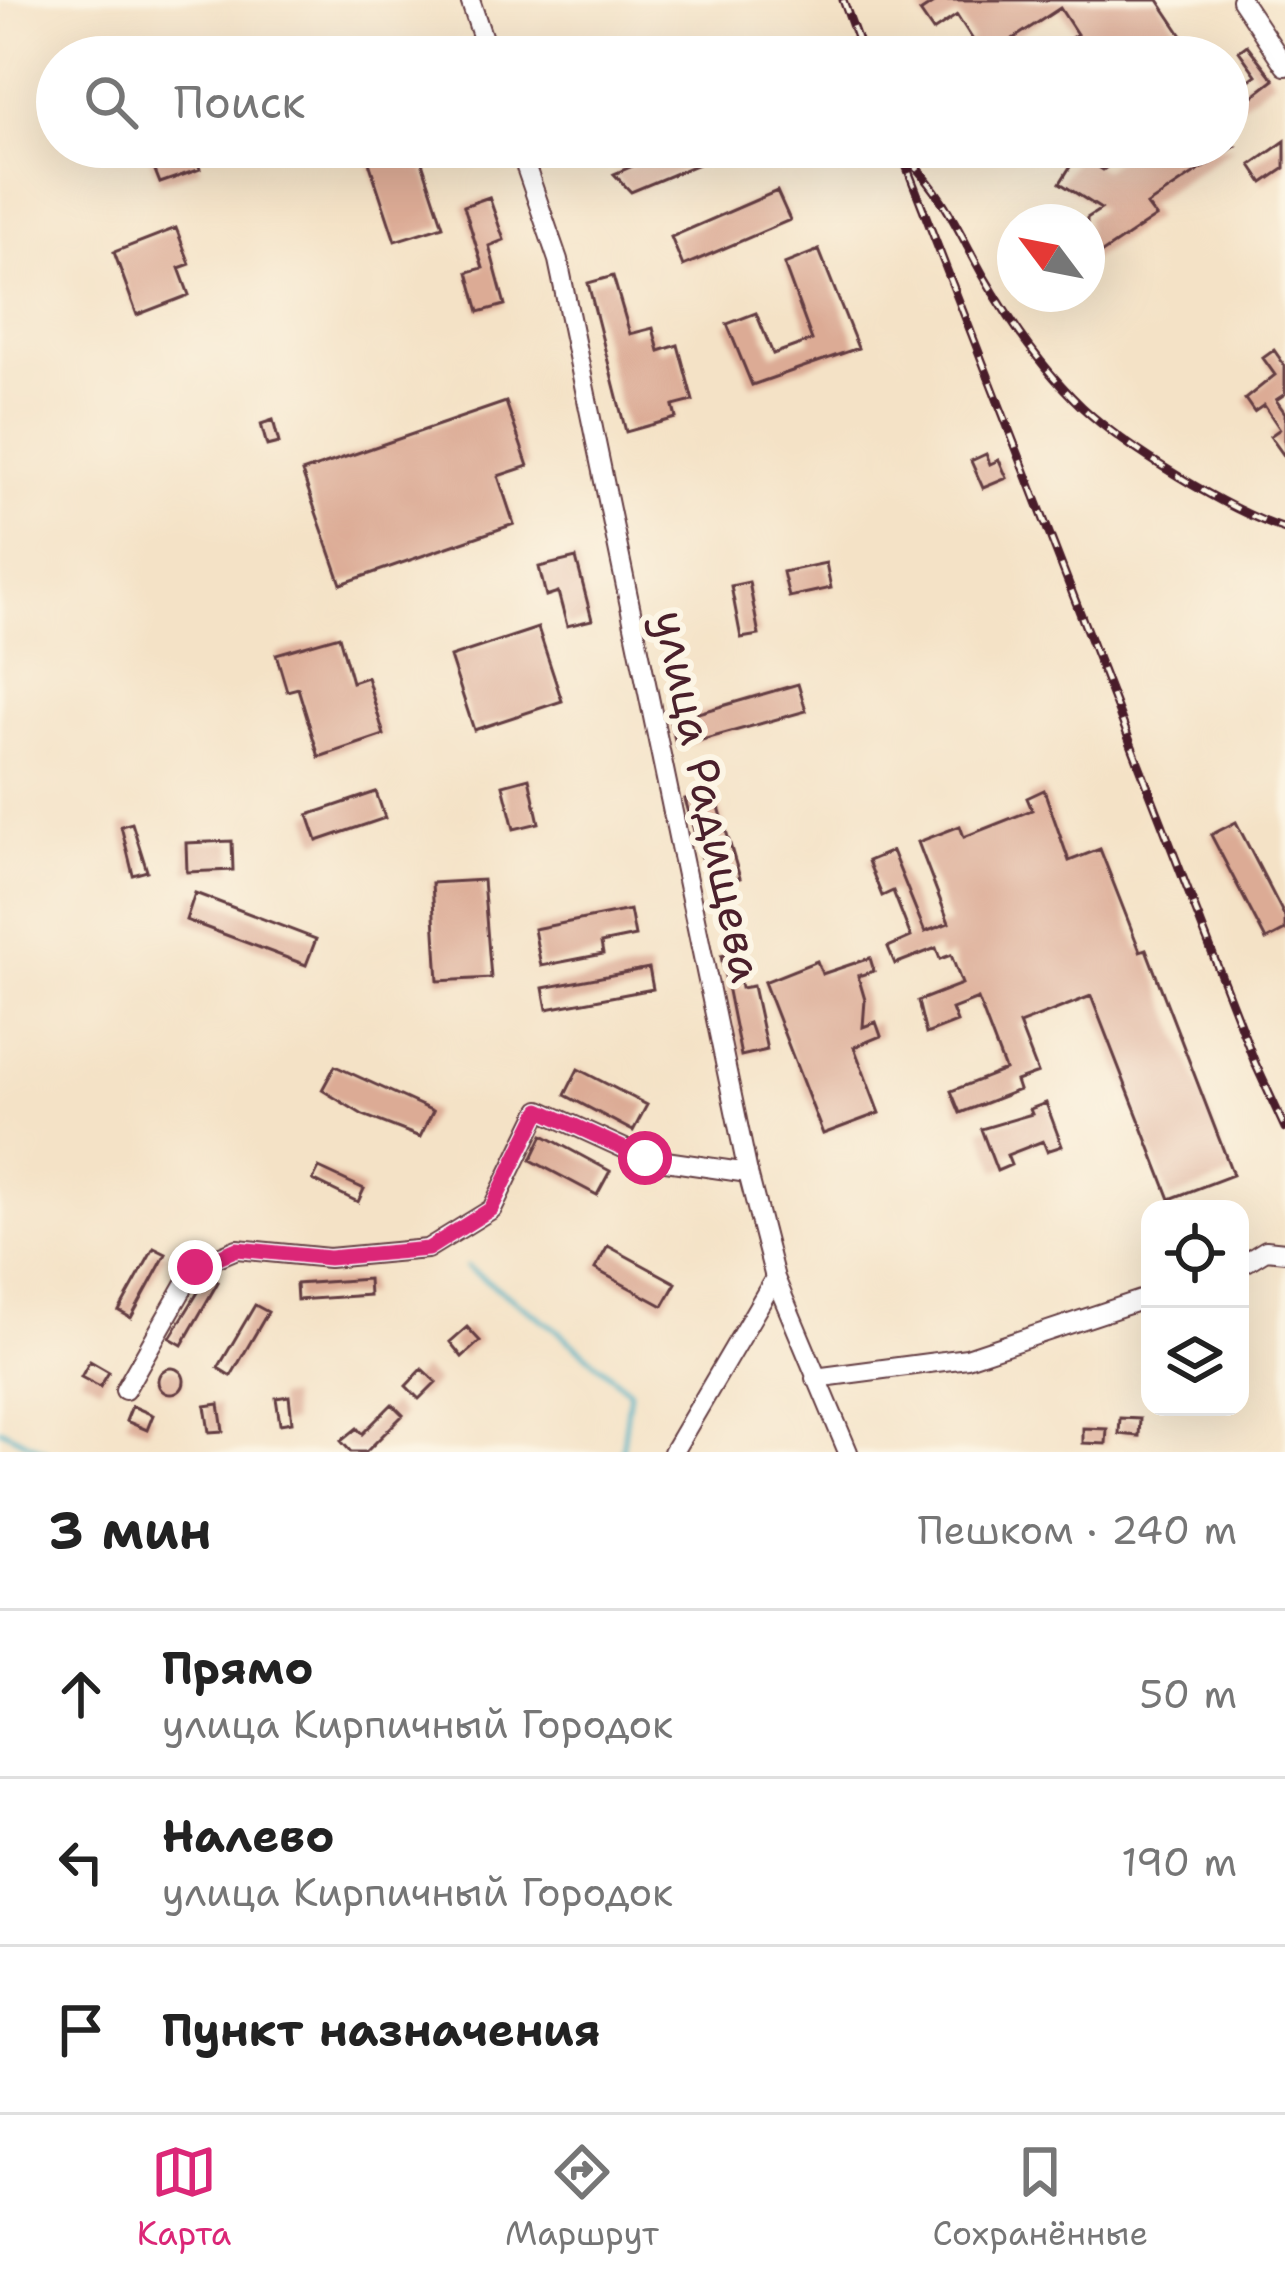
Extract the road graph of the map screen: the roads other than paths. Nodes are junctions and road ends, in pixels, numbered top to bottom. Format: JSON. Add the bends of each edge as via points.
{"nodes":[{"id":1,"x":470,"y":0,"type":"edge"},
{"id":2,"x":1241,"y":0,"type":"edge"},
{"id":3,"x":482,"y":36,"type":"edge"},
{"id":4,"x":1285,"y":65,"type":"edge"},
{"id":5,"x":526,"y":168,"type":"edge"},
{"id":6,"x":748,"y":1172,"type":"junction"},
{"id":7,"x":1285,"y":1252,"type":"edge"},
{"id":8,"x":1249,"y":1260,"type":"edge"},
{"id":9,"x":775,"y":1279,"type":"junction"},
{"id":10,"x":1141,"y":1300,"type":"edge"},
{"id":11,"x":815,"y":1378,"type":"junction"},
{"id":12,"x":125,"y":1390,"type":"dead end"},
{"id":13,"x":673,"y":1452,"type":"edge"},
{"id":14,"x":848,"y":1452,"type":"edge"}],
"edges":[{"from":1,"to":3,"type":"street"},
{"from":2,"to":4,"type":"street"},
{"from":5,"to":6,"type":"street","name":"улица Радищева","via":[[558,260]]},
{"from":6,"to":9,"type":"street","name":"улица Радищева"},
{"from":6,"to":12,"type":"street","via":[[645,1158],[540,1110],[491,1209],[428,1249],[329,1258],[237,1249],[195,1267]]},
{"from":7,"to":8,"type":"street","via":[[1266,1250]]},
{"from":9,"to":11,"type":"street","name":"улица Радищева"},
{"from":9,"to":13,"type":"street"},
{"from":10,"to":11,"type":"street","via":[[967,1358]]},
{"from":11,"to":14,"type":"street","name":"улица Радищева"}]}
